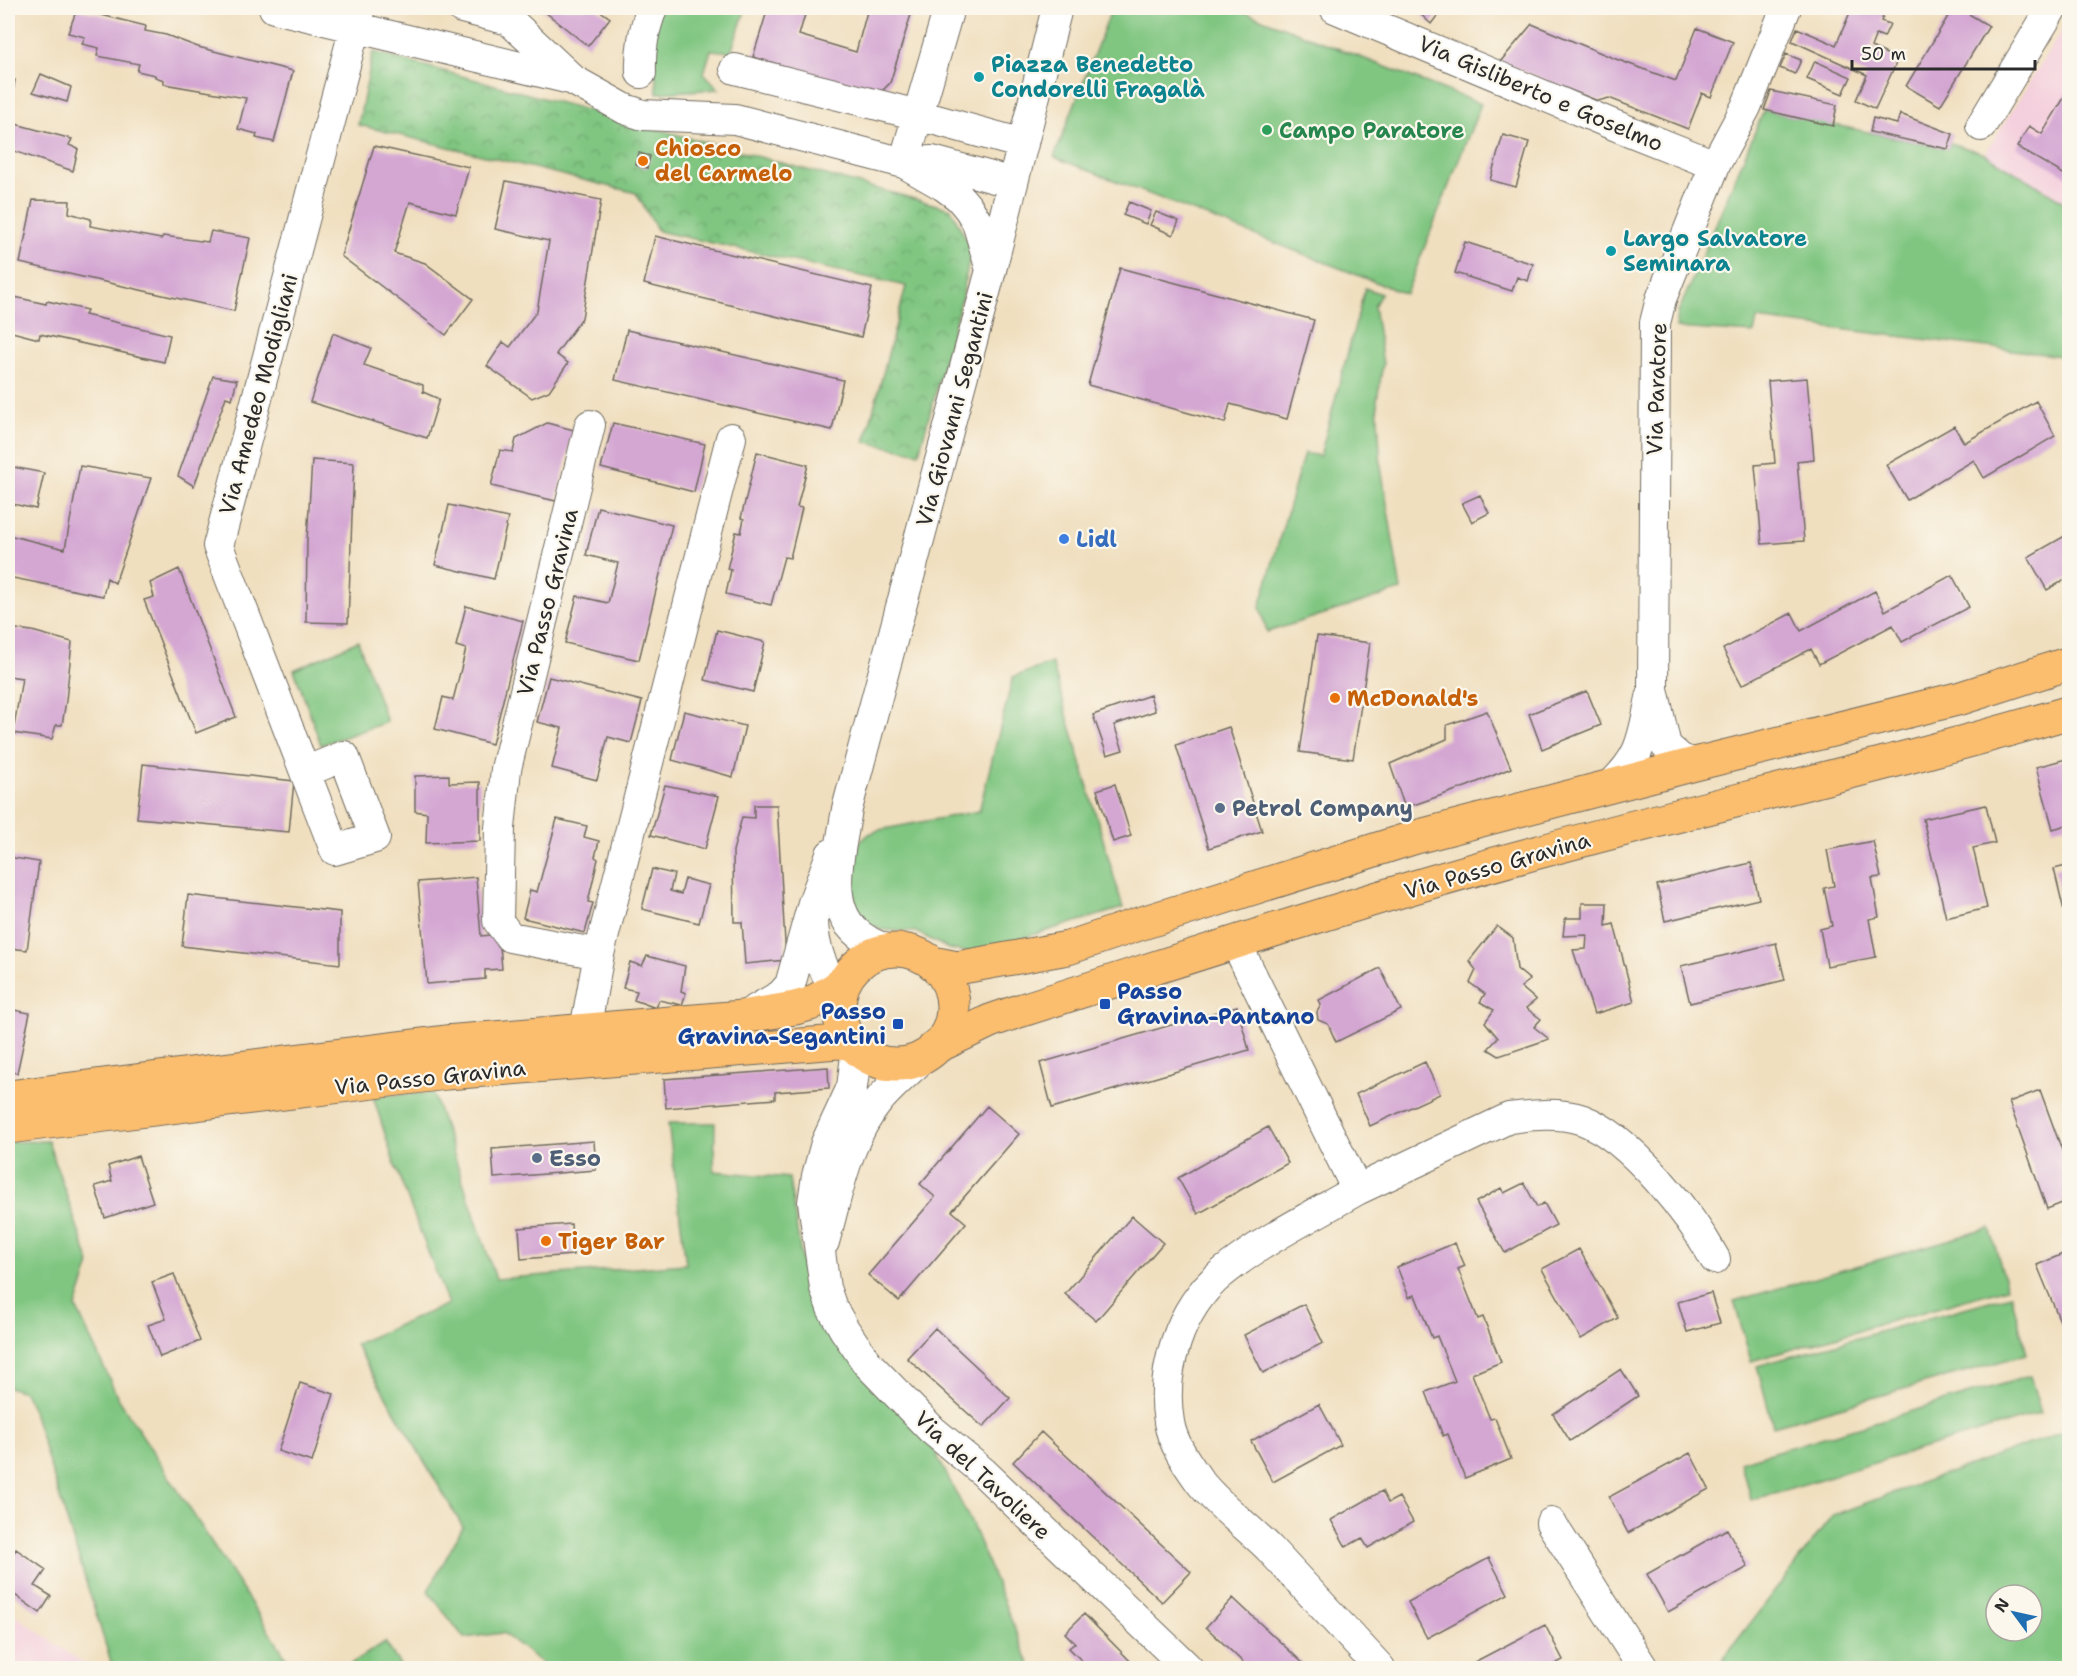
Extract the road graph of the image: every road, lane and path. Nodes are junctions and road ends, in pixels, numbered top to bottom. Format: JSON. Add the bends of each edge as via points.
{"nodes":[{"id":1,"x":274,"y":8,"type":"edge"},
{"id":2,"x":462,"y":8,"type":"edge"},
{"id":3,"x":652,"y":8,"type":"edge"},
{"id":4,"x":949,"y":8,"type":"edge"},
{"id":5,"x":1057,"y":8,"type":"edge"},
{"id":6,"x":1335,"y":8,"type":"edge"},
{"id":7,"x":1786,"y":8,"type":"edge"},
{"id":8,"x":2052,"y":8,"type":"edge"},
{"id":9,"x":358,"y":18,"type":"edge"},
{"id":10,"x":735,"y":69,"type":"dead end"},
{"id":11,"x":641,"y":72,"type":"dead end"},
{"id":12,"x":573,"y":80,"type":"junction"},
{"id":13,"x":918,"y":115,"type":"junction"},
{"id":14,"x":1981,"y":126,"type":"dead end"},
{"id":15,"x":1023,"y":144,"type":"junction"},
{"id":16,"x":904,"y":163,"type":"junction"},
{"id":17,"x":1715,"y":165,"type":"junction"},
{"id":18,"x":1013,"y":183,"type":"junction"},
{"id":19,"x":991,"y":270,"type":"junction"},
{"id":20,"x":590,"y":424,"type":"dead end"},
{"id":21,"x":731,"y":438,"type":"dead end"},
{"id":22,"x":2070,"y":663,"type":"edge"},
{"id":23,"x":1653,"y":689,"type":"junction"},
{"id":24,"x":2070,"y":712,"type":"edge"},
{"id":25,"x":1695,"y":764,"type":"junction"},
{"id":26,"x":305,"y":772,"type":"dead end"},
{"id":27,"x":1608,"y":788,"type":"junction"},
{"id":28,"x":847,"y":809,"type":"junction"},
{"id":29,"x":813,"y":903,"type":"junction"},
{"id":30,"x":1236,"y":943,"type":"junction"},
{"id":31,"x":889,"y":950,"type":"junction"},
{"id":32,"x":598,"y":954,"type":"junction"},
{"id":33,"x":932,"y":963,"type":"junction"},
{"id":34,"x":840,"y":988,"type":"junction"},
{"id":35,"x":742,"y":1017,"type":"junction"},
{"id":36,"x":585,"y":1030,"type":"junction"},
{"id":37,"x":855,"y":1046,"type":"junction"},
{"id":38,"x":931,"y":1051,"type":"junction"},
{"id":39,"x":8,"y":1097,"type":"edge"},
{"id":40,"x":8,"y":1127,"type":"edge"},
{"id":41,"x":1357,"y":1190,"type":"junction"},
{"id":42,"x":821,"y":1254,"type":"junction"},
{"id":43,"x":1715,"y":1259,"type":"dead end"},
{"id":44,"x":1551,"y":1523,"type":"dead end"},
{"id":45,"x":1188,"y":1668,"type":"edge"},
{"id":46,"x":1380,"y":1668,"type":"edge"},
{"id":47,"x":1642,"y":1668,"type":"edge"}],
"edges":[{"from":1,"to":9,"type":"street"},
{"from":2,"to":12,"type":"street","via":[[509,20]]},
{"from":3,"to":11,"type":"street","via":[[643,32]]},
{"from":4,"to":13,"type":"street"},
{"from":5,"to":15,"type":"street","name":"Via Giovanni Segantini"},
{"from":6,"to":17,"type":"street","name":"Via Gisliberto e Goselmo"},
{"from":7,"to":17,"type":"street","name":"Via Paratore","via":[[1746,107]]},
{"from":8,"to":14,"type":"street"},
{"from":9,"to":12,"type":"street"},
{"from":9,"to":26,"type":"street","name":"Via Amedeo Modigliani","via":[[218,546]]},
{"from":10,"to":13,"type":"street"},
{"from":12,"to":16,"type":"street","via":[[643,115],[735,119]]},
{"from":13,"to":15,"type":"street"},
{"from":13,"to":16,"type":"street"},
{"from":15,"to":18,"type":"street","name":"Via Giovanni Segantini"},
{"from":16,"to":18,"type":"street","via":[[932,162]]},
{"from":16,"to":19,"type":"street","via":[[944,186],[969,209],[977,222]]},
{"from":17,"to":23,"type":"street","name":"Via Paratore","via":[[1660,299],[1655,323]]},
{"from":18,"to":19,"type":"street","name":"Via Giovanni Segantini"},
{"from":19,"to":28,"type":"street","name":"Via Giovanni Segantini"},
{"from":20,"to":32,"type":"street","name":"Via Passo Gravina","via":[[506,769],[498,921],[510,937]]},
{"from":21,"to":32,"type":"street"},
{"from":22,"to":25,"type":"main road","name":"Via Passo Gravina","via":[[1961,698]]},
{"from":23,"to":25,"type":"street","name":"Via Paratore","via":[[1666,746],[1681,759]]},
{"from":23,"to":27,"type":"street","name":"Via Paratore","via":[[1639,750]]},
{"from":24,"to":30,"type":"main road","name":"Via Passo Gravina","via":[[1449,877]]},
{"from":25,"to":27,"type":"main road","name":"Via Passo Gravina"},
{"from":27,"to":33,"type":"main road","name":"Via Passo Gravina","via":[[1404,840],[1068,948],[957,968]]},
{"from":28,"to":29,"type":"street","name":"Via Giovanni Segantini"},
{"from":28,"to":31,"type":"street","name":"Via Giovanni Segantini","via":[[837,885],[840,910],[855,933],[872,945]]},
{"from":29,"to":34,"type":"street","via":[[816,949],[822,966]]},
{"from":29,"to":35,"type":"street","name":"Via Giovanni Segantini","via":[[790,985],[781,995]]},
{"from":30,"to":38,"type":"main road","name":"Via Passo Gravina","via":[[999,1017]]},
{"from":30,"to":41,"type":"street"},
{"from":31,"to":33,"type":"main road","via":[[916,954]]},
{"from":31,"to":34,"type":"main road","via":[[864,959]]},
{"from":32,"to":36,"type":"street"},
{"from":33,"to":38,"type":"main road","via":[[945,979],[952,1011],[947,1031]]},
{"from":34,"to":35,"type":"main road","name":"Via Passo Gravina","via":[[810,1004]]},
{"from":34,"to":37,"type":"main road","via":[[841,1022]]},
{"from":35,"to":36,"type":"main road","name":"Via Passo Gravina"},
{"from":36,"to":39,"type":"main road","name":"Via Passo Gravina","via":[[445,1042]]},
{"from":37,"to":38,"type":"main road","via":[[870,1058],[895,1064]]},
{"from":37,"to":40,"type":"main road","name":"Via Passo Gravina","via":[[838,1042],[447,1073]]},
{"from":37,"to":42,"type":"street","via":[[852,1087],[826,1143],[817,1176],[813,1202]]},
{"from":38,"to":42,"type":"street","via":[[880,1099],[858,1133],[839,1184]]},
{"from":41,"to":43,"type":"street","via":[[1509,1118],[1564,1115],[1599,1127],[1634,1155],[1705,1240]]},
{"from":41,"to":46,"type":"street","via":[[1246,1255],[1220,1275],[1198,1299],[1182,1327],[1171,1358],[1167,1390],[1169,1423],[1178,1447],[1201,1483]]},
{"from":42,"to":45,"type":"street","name":"Via del Tavoliere","via":[[832,1308],[867,1363],[932,1430],[983,1472]]},
{"from":44,"to":47,"type":"street"}]}
